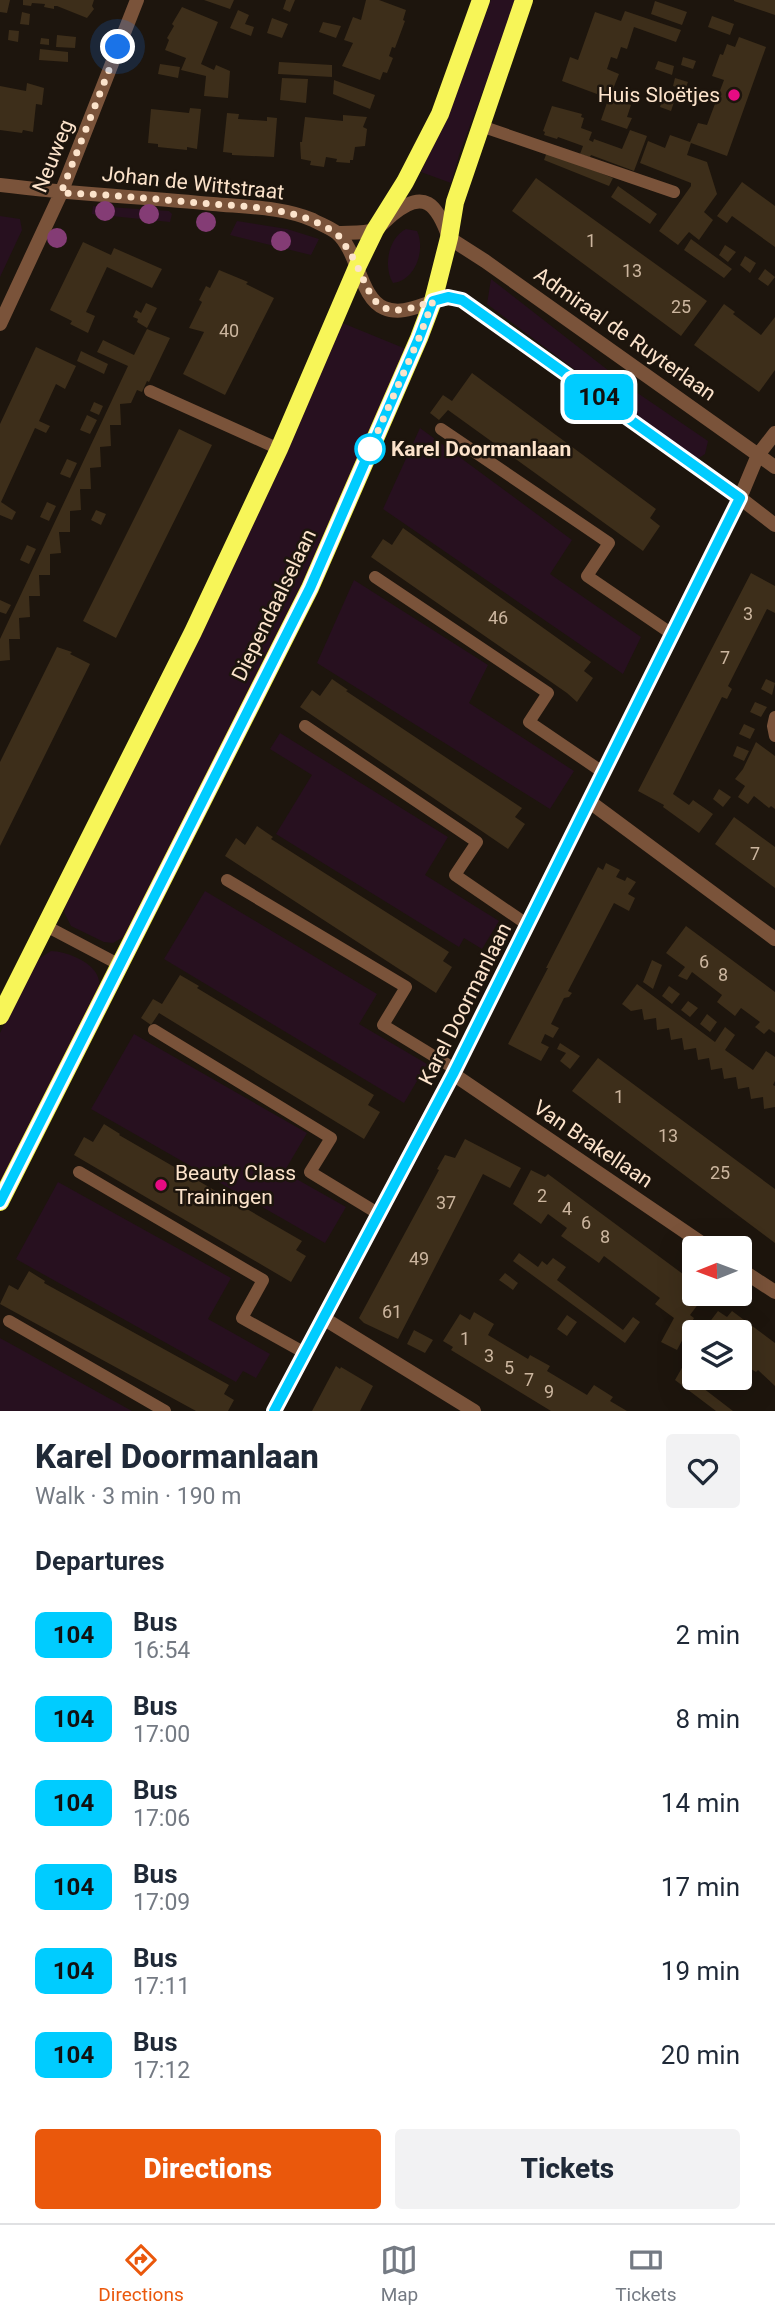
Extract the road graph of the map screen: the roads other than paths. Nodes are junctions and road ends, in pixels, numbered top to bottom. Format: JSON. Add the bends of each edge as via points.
{"nodes":[{"id":1,"x":137,"y":0,"type":"edge"},
{"id":2,"x":481,"y":0,"type":"edge"},
{"id":3,"x":524,"y":0,"type":"edge"},
{"id":4,"x":481,"y":126,"type":"junction"},
{"id":5,"x":0,"y":185,"type":"edge"},
{"id":6,"x":674,"y":192,"type":"dead end"},
{"id":7,"x":61,"y":193,"type":"junction"},
{"id":8,"x":375,"y":230,"type":"junction"},
{"id":9,"x":337,"y":233,"type":"junction"},
{"id":10,"x":449,"y":238,"type":"junction"},
{"id":11,"x":358,"y":265,"type":"junction"},
{"id":12,"x":433,"y":301,"type":"junction"},
{"id":13,"x":0,"y":324,"type":"edge"},
{"id":14,"x":150,"y":391,"type":"dead end"},
{"id":15,"x":441,"y":429,"type":"dead end"},
{"id":16,"x":775,"y":433,"type":"edge"},
{"id":17,"x":279,"y":449,"type":"junction"},
{"id":18,"x":758,"y":455,"type":"junction"},
{"id":19,"x":775,"y":467,"type":"edge"},
{"id":20,"x":740,"y":498,"type":"junction"},
{"id":21,"x":775,"y":525,"type":"edge"},
{"id":22,"x":375,"y":577,"type":"dead end"},
{"id":23,"x":672,"y":634,"type":"junction"},
{"id":24,"x":775,"y":717,"type":"edge"},
{"id":25,"x":305,"y":726,"type":"dead end"},
{"id":26,"x":775,"y":736,"type":"edge"},
{"id":27,"x":604,"y":773,"type":"junction"},
{"id":28,"x":590,"y":802,"type":"junction"},
{"id":29,"x":227,"y":880,"type":"dead end"},
{"id":30,"x":528,"y":925,"type":"junction"},
{"id":31,"x":46,"y":926,"type":"junction"},
{"id":32,"x":775,"y":939,"type":"edge"},
{"id":33,"x":120,"y":965,"type":"junction"},
{"id":34,"x":0,"y":1016,"type":"edge"},
{"id":35,"x":153,"y":1030,"type":"dead end"},
{"id":36,"x":454,"y":1071,"type":"junction"},
{"id":37,"x":79,"y":1172,"type":"dead end"},
{"id":38,"x":0,"y":1202,"type":"edge"},
{"id":39,"x":379,"y":1214,"type":"junction"},
{"id":40,"x":692,"y":1236,"type":"edge"},
{"id":41,"x":752,"y":1277,"type":"edge"},
{"id":42,"x":775,"y":1292,"type":"edge"},
{"id":43,"x":323,"y":1318,"type":"junction"},
{"id":44,"x":9,"y":1321,"type":"dead end"},
{"id":45,"x":305,"y":1353,"type":"junction"},
{"id":46,"x":165,"y":1411,"type":"edge"},
{"id":47,"x":274,"y":1411,"type":"edge"},
{"id":48,"x":474,"y":1411,"type":"edge"}],
"edges":[{"from":1,"to":7,"type":"street","name":"Neuweg"},
{"from":2,"to":8,"type":"main road","via":[[440,114]]},
{"from":3,"to":4,"type":"main road","name":"Diependaalselaan"},
{"from":4,"to":6,"type":"lane"},
{"from":4,"to":10,"type":"main road","name":"Diependaalselaan","via":[[455,202]]},
{"from":5,"to":7,"type":"street","name":"Johan de Wittstraat"},
{"from":7,"to":9,"type":"street","name":"Johan de Wittstraat","via":[[275,210],[311,219]]},
{"from":7,"to":13,"type":"street","name":"Neuweg"},
{"from":8,"to":9,"type":"street"},
{"from":8,"to":10,"type":"street","via":[[407,203],[423,201],[437,210]]},
{"from":8,"to":11,"type":"main road"},
{"from":9,"to":11,"type":"street"},
{"from":10,"to":12,"type":"main road","name":"Diependaalselaan"},
{"from":10,"to":18,"type":"street","name":"Admiraal de Ruyterlaan"},
{"from":11,"to":12,"type":"street","via":[[371,298],[385,309],[406,310]]},
{"from":11,"to":17,"type":"main road"},
{"from":12,"to":20,"type":"street","via":[[462,300]]},
{"from":12,"to":33,"type":"main road","name":"Diependaalselaan","via":[[310,588]]},
{"from":14,"to":17,"type":"lane"},
{"from":15,"to":23,"type":"lane","via":[[609,543],[587,576]]},
{"from":16,"to":18,"type":"street","name":"Karel Doormanlaan"},
{"from":17,"to":31,"type":"main road"},
{"from":18,"to":19,"type":"street","name":"Admiraal de Ruyterlaan"},
{"from":18,"to":20,"type":"street","name":"Karel Doormanlaan"},
{"from":20,"to":21,"type":"street"},
{"from":20,"to":23,"type":"street","name":"Karel Doormanlaan"},
{"from":22,"to":27,"type":"lane","via":[[548,693],[529,722]]},
{"from":23,"to":27,"type":"street","name":"Karel Doormanlaan"},
{"from":24,"to":26,"type":"lane"},
{"from":25,"to":30,"type":"lane","via":[[477,842],[455,875]]},
{"from":27,"to":28,"type":"street","name":"Karel Doormanlaan"},
{"from":28,"to":30,"type":"street","name":"Karel Doormanlaan"},
{"from":28,"to":32,"type":"street"},
{"from":29,"to":36,"type":"lane","via":[[406,987],[383,1025]]},
{"from":30,"to":36,"type":"street","name":"Karel Doormanlaan"},
{"from":31,"to":33,"type":"lane"},
{"from":31,"to":34,"type":"main road"},
{"from":33,"to":38,"type":"main road","name":"Diependaalselaan"},
{"from":35,"to":39,"type":"lane","via":[[331,1138],[310,1172]]},
{"from":36,"to":39,"type":"street","name":"Karel Doormanlaan"},
{"from":36,"to":40,"type":"street","name":"Van Brakellaan"},
{"from":37,"to":45,"type":"lane","via":[[263,1280],[243,1318]]},
{"from":39,"to":43,"type":"street","name":"Karel Doormanlaan"},
{"from":41,"to":42,"type":"street"},
{"from":43,"to":45,"type":"street","name":"Karel Doormanlaan"},
{"from":43,"to":48,"type":"street"},
{"from":44,"to":46,"type":"lane"},
{"from":45,"to":47,"type":"street","name":"Karel Doormanlaan"}]}
